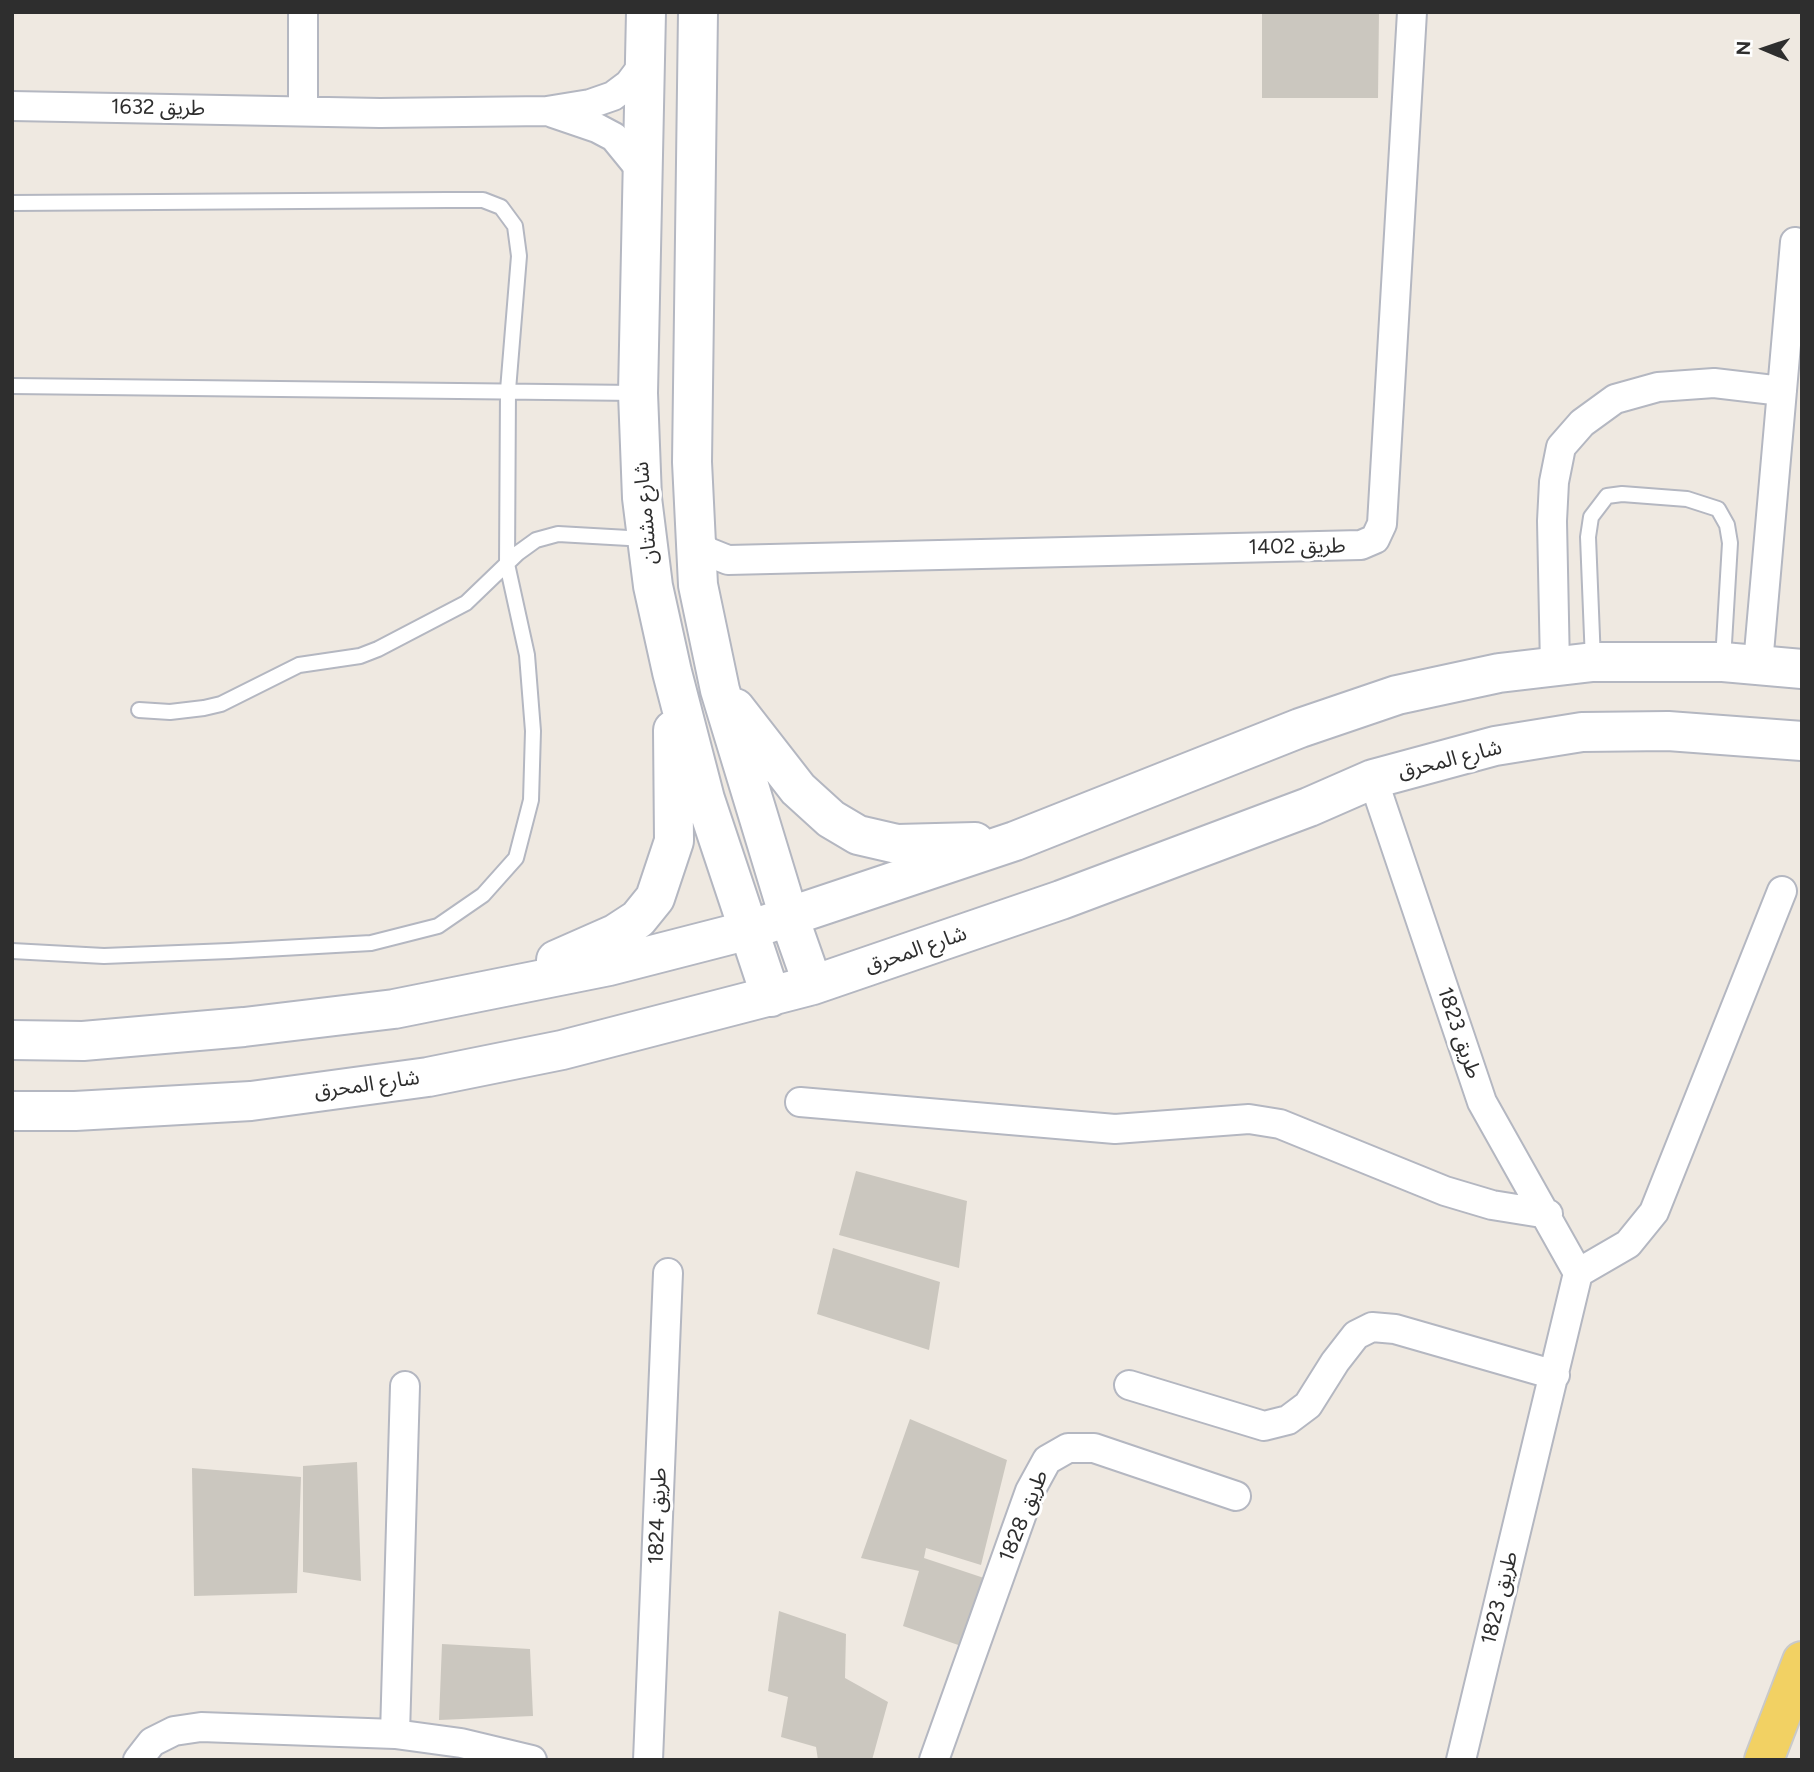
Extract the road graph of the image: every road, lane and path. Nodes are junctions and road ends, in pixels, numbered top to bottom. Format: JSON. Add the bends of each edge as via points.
{"nodes":[{"id":1,"x":303,"y":12,"type":"edge"},
{"id":2,"x":646,"y":12,"type":"edge"},
{"id":3,"x":698,"y":12,"type":"edge"},
{"id":4,"x":1412,"y":12,"type":"edge"},
{"id":5,"x":644,"y":64,"type":"junction"},
{"id":6,"x":12,"y":106,"type":"edge"},
{"id":7,"x":303,"y":110,"type":"junction"},
{"id":8,"x":547,"y":111,"type":"junction"},
{"id":9,"x":641,"y":170,"type":"junction"},
{"id":10,"x":12,"y":203,"type":"edge"},
{"id":11,"x":1795,"y":242,"type":"dead end"},
{"id":12,"x":12,"y":386,"type":"edge"},
{"id":13,"x":509,"y":390,"type":"junction"},
{"id":14,"x":1782,"y":391,"type":"junction"},
{"id":15,"x":638,"y":393,"type":"junction"},
{"id":16,"x":640,"y":448,"type":"junction"},
{"id":17,"x":692,"y":462,"type":"junction"},
{"id":18,"x":647,"y":540,"type":"junction"},
{"id":19,"x":694,"y":540,"type":"junction"},
{"id":20,"x":507,"y":564,"type":"junction"},
{"id":21,"x":1593,"y":662,"type":"junction"},
{"id":22,"x":1741,"y":663,"type":"junction"},
{"id":23,"x":1555,"y":667,"type":"junction"},
{"id":24,"x":1802,"y":668,"type":"edge"},
{"id":25,"x":672,"y":672,"type":"junction"},
{"id":26,"x":720,"y":690,"type":"junction"},
{"id":27,"x":139,"y":710,"type":"dead end"},
{"id":28,"x":1802,"y":741,"type":"edge"},
{"id":29,"x":1373,"y":779,"type":"junction"},
{"id":30,"x":1015,"y":841,"type":"junction"},
{"id":31,"x":1782,"y":891,"type":"dead end"},
{"id":32,"x":789,"y":917,"type":"junction"},
{"id":33,"x":749,"y":930,"type":"junction"},
{"id":34,"x":12,"y":951,"type":"edge"},
{"id":35,"x":813,"y":985,"type":"junction"},
{"id":36,"x":474,"y":995,"type":"junction"},
{"id":37,"x":771,"y":998,"type":"junction"},
{"id":38,"x":12,"y":1040,"type":"edge"},
{"id":39,"x":800,"y":1102,"type":"dead end"},
{"id":40,"x":12,"y":1111,"type":"edge"},
{"id":41,"x":1548,"y":1214,"type":"junction"},
{"id":42,"x":668,"y":1273,"type":"dead end"},
{"id":43,"x":1578,"y":1273,"type":"junction"},
{"id":44,"x":1555,"y":1375,"type":"junction"},
{"id":45,"x":1129,"y":1385,"type":"dead end"},
{"id":46,"x":405,"y":1386,"type":"dead end"},
{"id":47,"x":1236,"y":1496,"type":"dead end"},
{"id":48,"x":1802,"y":1661,"type":"edge"},
{"id":49,"x":396,"y":1734,"type":"junction"},
{"id":50,"x":138,"y":1760,"type":"edge"},
{"id":51,"x":532,"y":1760,"type":"edge"},
{"id":52,"x":649,"y":1760,"type":"edge"},
{"id":53,"x":934,"y":1760,"type":"edge"},
{"id":54,"x":1461,"y":1760,"type":"edge"},
{"id":55,"x":1764,"y":1760,"type":"edge"}],
"edges":[{"from":1,"to":7,"type":"street"},
{"from":2,"to":5,"type":"main road","name":"شارع مشتان"},
{"from":3,"to":17,"type":"main road"},
{"from":4,"to":19,"type":"street","name":"طريق 1402","via":[[1382,524],[1375,539],[1361,545],[729,560]]},
{"from":5,"to":8,"type":"street","name":"طريق 1632","via":[[613,96]]},
{"from":5,"to":9,"type":"main road","name":"شارع مشتان"},
{"from":6,"to":7,"type":"street","name":"طريق 1632"},
{"from":7,"to":8,"type":"street","name":"طريق 1632"},
{"from":8,"to":9,"type":"street","name":"طريق 1632","via":[[614,137]]},
{"from":9,"to":15,"type":"main road","name":"شارع مشتان"},
{"from":10,"to":13,"type":"lane","via":[[483,200],[501,207],[515,226],[519,256]]},
{"from":11,"to":14,"type":"street"},
{"from":12,"to":13,"type":"lane"},
{"from":13,"to":15,"type":"lane"},
{"from":13,"to":20,"type":"lane"},
{"from":14,"to":22,"type":"street"},
{"from":14,"to":23,"type":"street","via":[[1714,383],[1658,387],[1615,399],[1582,422],[1561,447],[1552,521]]},
{"from":15,"to":16,"type":"main road","name":"شارع مشتان"},
{"from":16,"to":17,"type":"main road","via":[[672,444]]},
{"from":16,"to":18,"type":"main road","name":"شارع مشتان"},
{"from":17,"to":19,"type":"main road"},
{"from":18,"to":20,"type":"lane","via":[[558,534],[536,540]]},
{"from":18,"to":25,"type":"main road","name":"شارع مشتان"},
{"from":19,"to":26,"type":"main road","via":[[700,597]]},
{"from":20,"to":27,"type":"lane","via":[[466,603],[378,649],[299,665],[213,706],[170,712]]},
{"from":20,"to":34,"type":"lane","via":[[527,654],[533,731],[531,800],[516,858],[483,895],[438,926],[371,943],[104,956]]},
{"from":21,"to":22,"type":"main road"},
{"from":21,"to":22,"type":"lane","via":[[1591,517],[1607,496],[1622,494],[1688,499],[1718,509],[1730,543]]},
{"from":21,"to":23,"type":"main road"},
{"from":22,"to":24,"type":"main road"},
{"from":23,"to":30,"type":"main road","via":[[1499,673],[1397,695],[1300,728]]},
{"from":25,"to":33,"type":"main road","name":"شارع مشتان","via":[[705,799]]},
{"from":25,"to":36,"type":"main road","via":[[674,841],[655,898],[638,919],[615,934]]},
{"from":26,"to":30,"type":"main road","via":[[798,789],[831,819],[858,835],[897,844]]},
{"from":26,"to":32,"type":"main road"},
{"from":28,"to":29,"type":"main road","name":"شارع المحرق","via":[[1668,731],[1582,732],[1495,746]]},
{"from":29,"to":35,"type":"main road","name":"شارع المحرق","via":[[1060,900]]},
{"from":29,"to":41,"type":"street","name":"طريق 1823","via":[[1482,1102]]},
{"from":30,"to":32,"type":"main road"},
{"from":31,"to":43,"type":"street","via":[[1654,1212],[1628,1244]]},
{"from":32,"to":33,"type":"main road"},
{"from":32,"to":35,"type":"main road"},
{"from":33,"to":36,"type":"main road"},
{"from":33,"to":37,"type":"main road","name":"شارع مشتان"},
{"from":35,"to":37,"type":"main road","name":"شارع المحرق"},
{"from":36,"to":38,"type":"main road","via":[[244,1027],[83,1041]]},
{"from":37,"to":40,"type":"main road","name":"شارع المحرق","via":[[562,1050],[428,1077],[251,1101]]},
{"from":39,"to":41,"type":"street","via":[[1115,1129],[1249,1119],[1280,1124],[1445,1191]]},
{"from":41,"to":43,"type":"street","name":"طريق 1823"},
{"from":42,"to":52,"type":"street","name":"طريق 1824"},
{"from":43,"to":44,"type":"street","name":"طريق 1823"},
{"from":44,"to":45,"type":"street","via":[[1395,1329],[1372,1327],[1356,1335],[1308,1405],[1288,1420],[1264,1426]]},
{"from":44,"to":54,"type":"street","name":"طريق 1823"},
{"from":46,"to":49,"type":"street"},
{"from":47,"to":53,"type":"street","name":"طريق 1828","via":[[1094,1448],[1068,1448],[1048,1460],[1030,1491]]},
{"from":48,"to":55,"type":"main road"},
{"from":49,"to":50,"type":"street","via":[[201,1727],[174,1731],[152,1742]]},
{"from":49,"to":51,"type":"street"}]}
